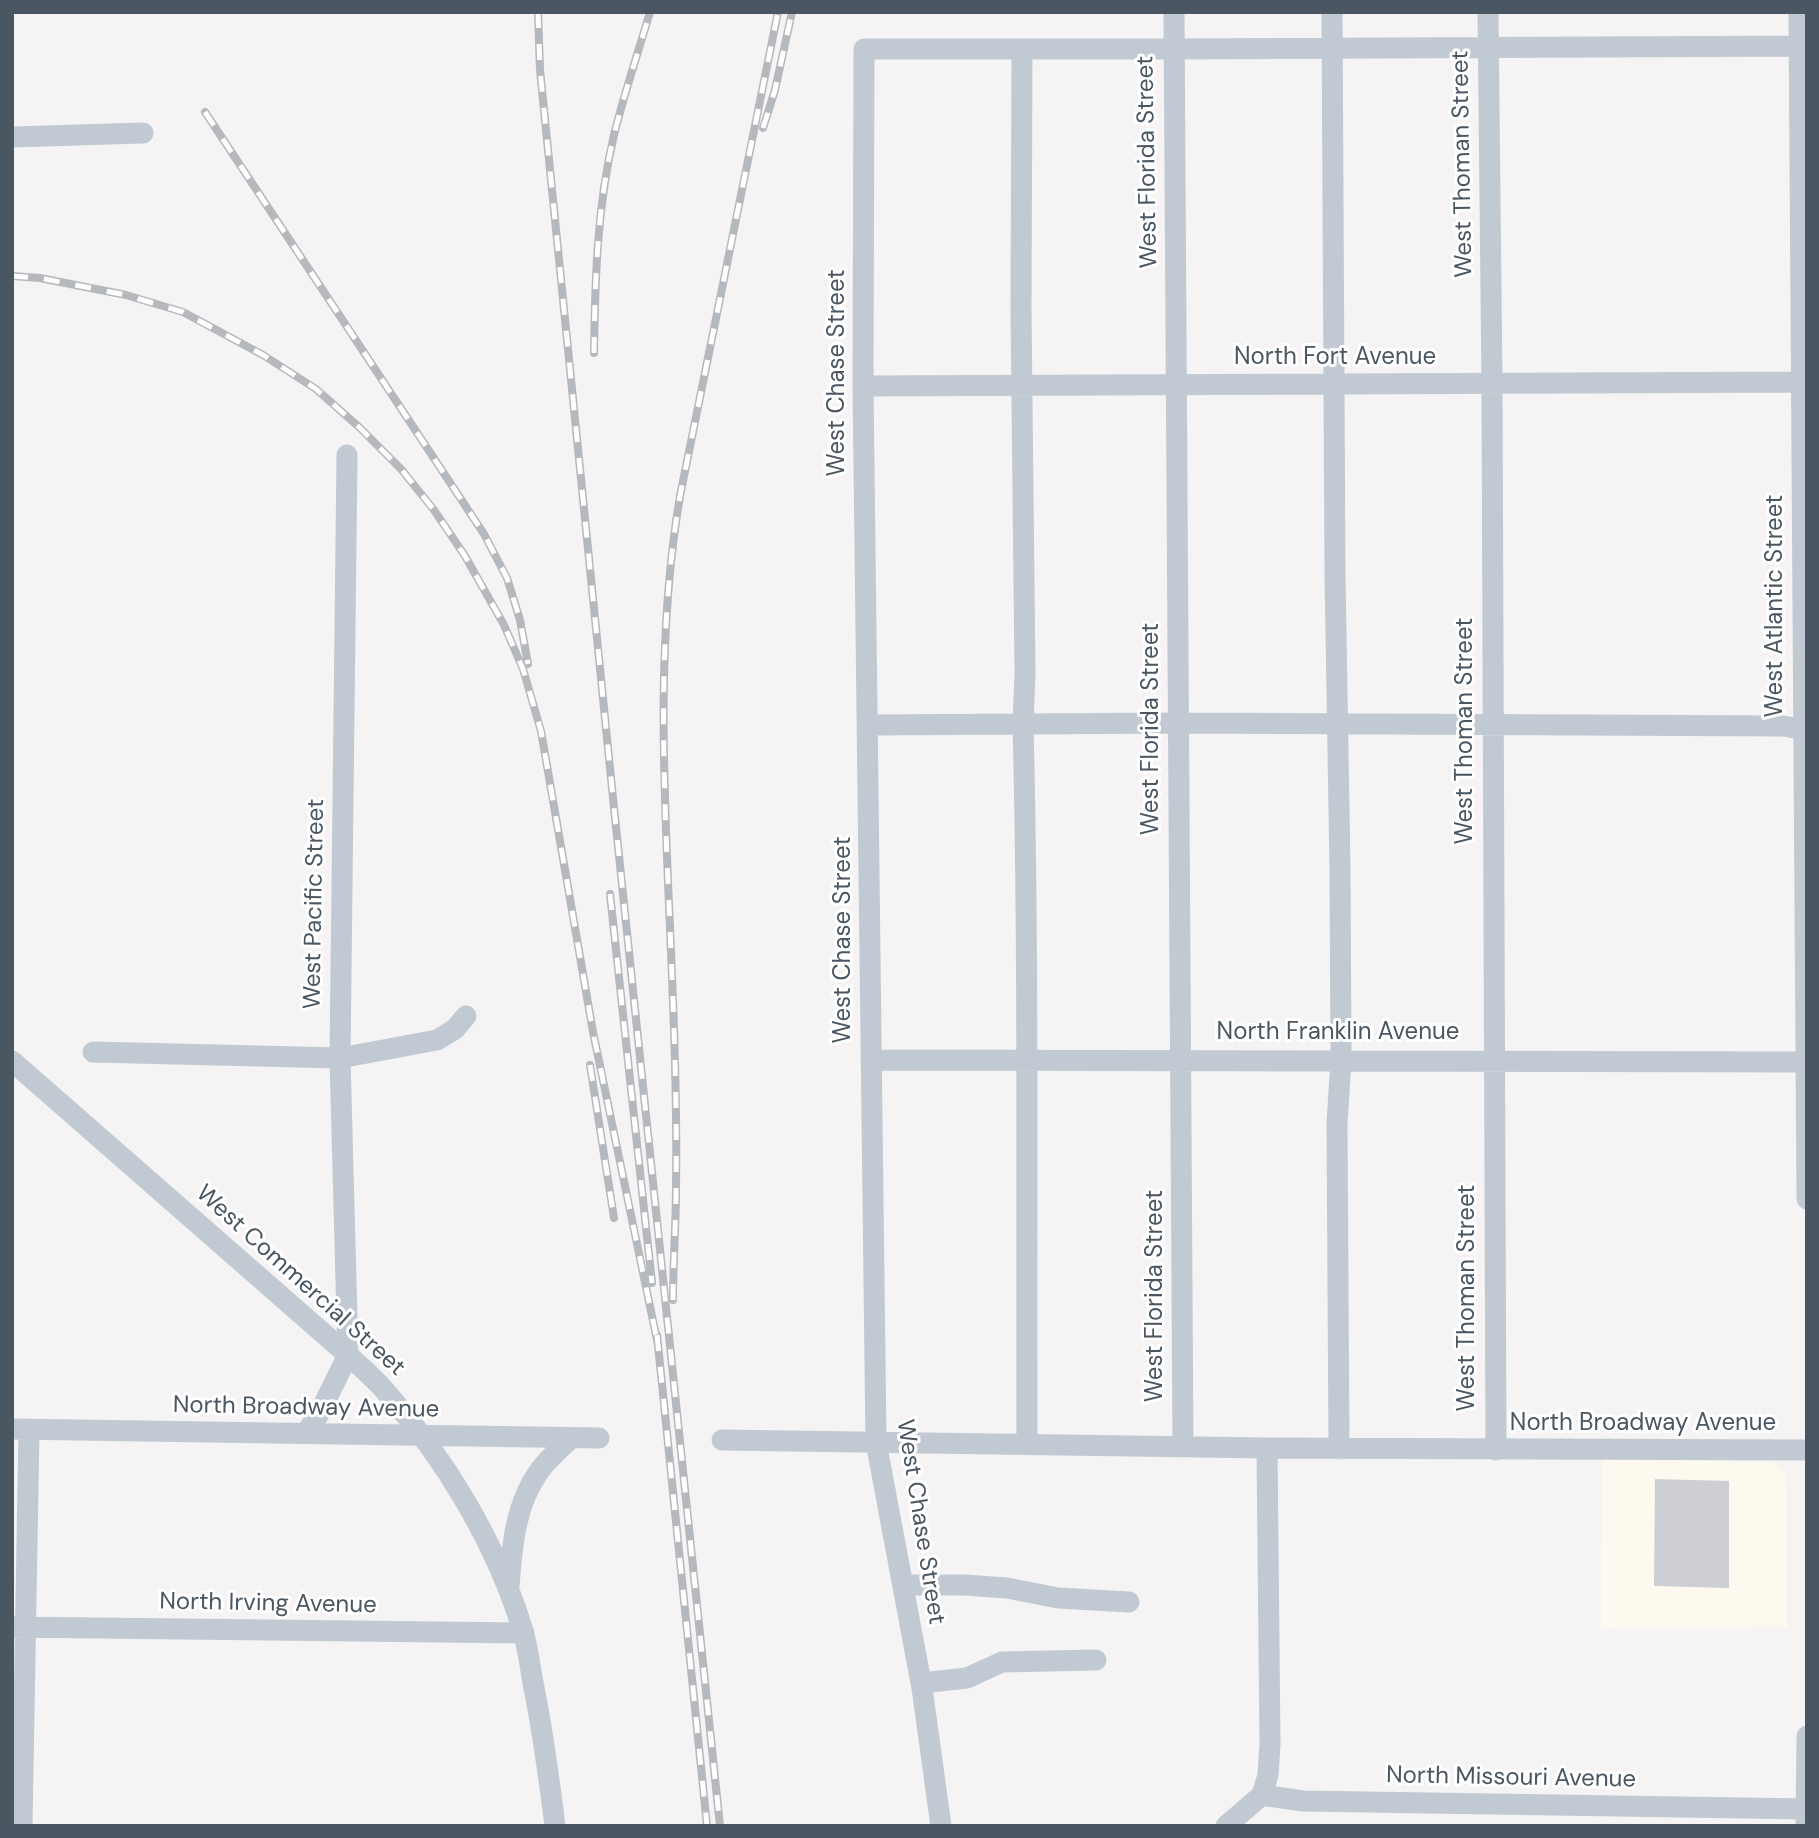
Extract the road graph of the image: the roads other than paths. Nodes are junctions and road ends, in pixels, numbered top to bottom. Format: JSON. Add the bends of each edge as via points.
{"nodes":[{"id":1,"x":1174,"y":12,"type":"edge"},
{"id":2,"x":1332,"y":12,"type":"edge"},
{"id":3,"x":1488,"y":12,"type":"edge"},
{"id":4,"x":1799,"y":12,"type":"edge"},
{"id":5,"x":1488,"y":46,"type":"junction"},
{"id":6,"x":1803,"y":46,"type":"edge"},
{"id":7,"x":1332,"y":48,"type":"junction"},
{"id":8,"x":1022,"y":49,"type":"junction"},
{"id":9,"x":1173,"y":49,"type":"junction"},
{"id":10,"x":143,"y":133,"type":"dead end"},
{"id":11,"x":12,"y":137,"type":"edge"},
{"id":12,"x":1805,"y":382,"type":"edge"},
{"id":13,"x":1492,"y":383,"type":"junction"},
{"id":14,"x":1334,"y":384,"type":"junction"},
{"id":15,"x":1176,"y":385,"type":"junction"},
{"id":16,"x":863,"y":386,"type":"junction"},
{"id":17,"x":1022,"y":386,"type":"junction"},
{"id":18,"x":347,"y":455,"type":"dead end"},
{"id":19,"x":1178,"y":723,"type":"junction"},
{"id":20,"x":1339,"y":723,"type":"junction"},
{"id":21,"x":1492,"y":723,"type":"junction"},
{"id":22,"x":1023,"y":724,"type":"junction"},
{"id":23,"x":868,"y":725,"type":"junction"},
{"id":24,"x":1805,"y":730,"type":"edge"},
{"id":25,"x":1805,"y":914,"type":"edge"},
{"id":26,"x":466,"y":1016,"type":"dead end"},
{"id":27,"x":93,"y":1052,"type":"dead end"},
{"id":28,"x":340,"y":1058,"type":"junction"},
{"id":29,"x":1028,"y":1059,"type":"junction"},
{"id":30,"x":1180,"y":1059,"type":"junction"},
{"id":31,"x":1340,"y":1059,"type":"junction"},
{"id":32,"x":871,"y":1060,"type":"junction"},
{"id":33,"x":1493,"y":1060,"type":"junction"},
{"id":34,"x":12,"y":1061,"type":"edge"},
{"id":35,"x":1805,"y":1062,"type":"edge"},
{"id":36,"x":1806,"y":1090,"type":"edge"},
{"id":37,"x":1807,"y":1199,"type":"edge"},
{"id":38,"x":348,"y":1354,"type":"junction"},
{"id":39,"x":20,"y":1429,"type":"edge"},
{"id":40,"x":306,"y":1433,"type":"junction"},
{"id":41,"x":422,"y":1437,"type":"junction"},
{"id":42,"x":571,"y":1438,"type":"junction"},
{"id":43,"x":599,"y":1438,"type":"dead end"},
{"id":44,"x":723,"y":1440,"type":"dead end"},
{"id":45,"x":876,"y":1442,"type":"junction"},
{"id":46,"x":1027,"y":1443,"type":"junction"},
{"id":47,"x":1183,"y":1445,"type":"junction"},
{"id":48,"x":1267,"y":1448,"type":"junction"},
{"id":49,"x":1339,"y":1448,"type":"junction"},
{"id":50,"x":1496,"y":1450,"type":"junction"},
{"id":51,"x":1807,"y":1450,"type":"edge"},
{"id":52,"x":903,"y":1585,"type":"junction"},
{"id":53,"x":508,"y":1589,"type":"junction"},
{"id":54,"x":1129,"y":1602,"type":"dead end"},
{"id":55,"x":19,"y":1627,"type":"edge"},
{"id":56,"x":524,"y":1633,"type":"junction"},
{"id":57,"x":1096,"y":1660,"type":"dead end"},
{"id":58,"x":921,"y":1683,"type":"junction"},
{"id":59,"x":1807,"y":1736,"type":"edge"},
{"id":60,"x":1262,"y":1796,"type":"junction"},
{"id":61,"x":18,"y":1800,"type":"edge"},
{"id":62,"x":1806,"y":1814,"type":"edge"},
{"id":63,"x":22,"y":1826,"type":"edge"},
{"id":64,"x":555,"y":1826,"type":"edge"},
{"id":65,"x":941,"y":1826,"type":"edge"},
{"id":66,"x":1226,"y":1826,"type":"edge"}],
"edges":[{"from":1,"to":9,"type":"street","name":"West Florida Street"},
{"from":2,"to":7,"type":"street"},
{"from":3,"to":5,"type":"street","name":"West Thoman Street"},
{"from":4,"to":6,"type":"street","name":"West Atlantic Street"},
{"from":5,"to":6,"type":"street"},
{"from":5,"to":7,"type":"street"},
{"from":5,"to":13,"type":"street","name":"West Thoman Street"},
{"from":6,"to":12,"type":"street","name":"West Atlantic Street"},
{"from":7,"to":9,"type":"street"},
{"from":7,"to":14,"type":"street"},
{"from":8,"to":9,"type":"street"},
{"from":8,"to":16,"type":"street","name":"West Chase Street","via":[[864,48]]},
{"from":8,"to":17,"type":"street"},
{"from":9,"to":15,"type":"street","name":"West Florida Street"},
{"from":10,"to":11,"type":"street"},
{"from":12,"to":13,"type":"street","name":"North Fort Avenue"},
{"from":12,"to":24,"type":"street","name":"West Atlantic Street"},
{"from":13,"to":14,"type":"street","name":"North Fort Avenue"},
{"from":13,"to":21,"type":"street","name":"West Thoman Street"},
{"from":14,"to":15,"type":"street","name":"North Fort Avenue"},
{"from":14,"to":20,"type":"street"},
{"from":15,"to":17,"type":"street","name":"North Fort Avenue"},
{"from":15,"to":19,"type":"street","name":"West Florida Street"},
{"from":16,"to":17,"type":"street","name":"North Fort Avenue"},
{"from":16,"to":23,"type":"street","name":"West Chase Street"},
{"from":17,"to":22,"type":"street"},
{"from":18,"to":28,"type":"street","name":"West Pacific Street"},
{"from":19,"to":20,"type":"street"},
{"from":19,"to":22,"type":"street"},
{"from":19,"to":30,"type":"street","name":"West Florida Street"},
{"from":20,"to":21,"type":"street"},
{"from":20,"to":31,"type":"street"},
{"from":21,"to":24,"type":"street","via":[[1783,726]]},
{"from":21,"to":33,"type":"street","name":"West Thoman Street"},
{"from":22,"to":23,"type":"street"},
{"from":22,"to":29,"type":"street"},
{"from":23,"to":32,"type":"street","name":"West Chase Street"},
{"from":24,"to":25,"type":"street","name":"West Atlantic Street"},
{"from":25,"to":35,"type":"street","name":"West Atlantic Street"},
{"from":26,"to":28,"type":"street","via":[[437,1040]]},
{"from":27,"to":28,"type":"street"},
{"from":28,"to":38,"type":"street","name":"West Pacific Street"},
{"from":29,"to":30,"type":"street","name":"North Franklin Avenue"},
{"from":29,"to":32,"type":"street","name":"North Franklin Avenue"},
{"from":29,"to":46,"type":"street"},
{"from":30,"to":31,"type":"street","name":"North Franklin Avenue"},
{"from":30,"to":47,"type":"street","name":"West Florida Street"},
{"from":31,"to":33,"type":"street","name":"North Franklin Avenue"},
{"from":31,"to":49,"type":"street"},
{"from":32,"to":45,"type":"street","name":"West Chase Street"},
{"from":33,"to":35,"type":"street","name":"North Franklin Avenue"},
{"from":33,"to":50,"type":"street","name":"West Thoman Street"},
{"from":34,"to":38,"type":"street","name":"West Commercial Street"},
{"from":35,"to":36,"type":"street","name":"West Atlantic Street"},
{"from":36,"to":37,"type":"street","name":"West Atlantic Street"},
{"from":38,"to":40,"type":"street"},
{"from":38,"to":41,"type":"street","name":"West Commercial Street","via":[[386,1391]]},
{"from":39,"to":40,"type":"street","name":"North Broadway Avenue"},
{"from":39,"to":55,"type":"street"},
{"from":40,"to":41,"type":"street","name":"North Broadway Avenue"},
{"from":41,"to":42,"type":"street","name":"North Broadway Avenue"},
{"from":41,"to":53,"type":"street","name":"West Commercial Street","via":[[451,1479]]},
{"from":42,"to":43,"type":"street","name":"North Broadway Avenue"},
{"from":42,"to":53,"type":"street","via":[[540,1470],[522,1503]]},
{"from":44,"to":45,"type":"street","name":"North Broadway Avenue"},
{"from":45,"to":46,"type":"street","name":"North Broadway Avenue"},
{"from":45,"to":52,"type":"street","name":"West Chase Street"},
{"from":46,"to":47,"type":"street","name":"North Broadway Avenue"},
{"from":47,"to":48,"type":"street","name":"North Broadway Avenue"},
{"from":48,"to":49,"type":"street","name":"North Broadway Avenue"},
{"from":48,"to":60,"type":"street","via":[[1270,1744]]},
{"from":49,"to":50,"type":"street","name":"North Broadway Avenue"},
{"from":50,"to":51,"type":"street","name":"North Broadway Avenue"},
{"from":52,"to":54,"type":"street","via":[[1007,1588],[1058,1598]]},
{"from":52,"to":58,"type":"street","name":"West Chase Street"},
{"from":53,"to":56,"type":"street","name":"West Commercial Street"},
{"from":55,"to":56,"type":"street","name":"North Irving Avenue"},
{"from":55,"to":61,"type":"street"},
{"from":56,"to":64,"type":"street","name":"West Commercial Street"},
{"from":57,"to":58,"type":"street","via":[[1002,1662],[967,1678]]},
{"from":58,"to":65,"type":"street","name":"West Chase Street"},
{"from":59,"to":62,"type":"street"},
{"from":60,"to":62,"type":"street","name":"North Missouri Avenue","via":[[1304,1801]]},
{"from":60,"to":66,"type":"street"},
{"from":61,"to":63,"type":"street"}]}
